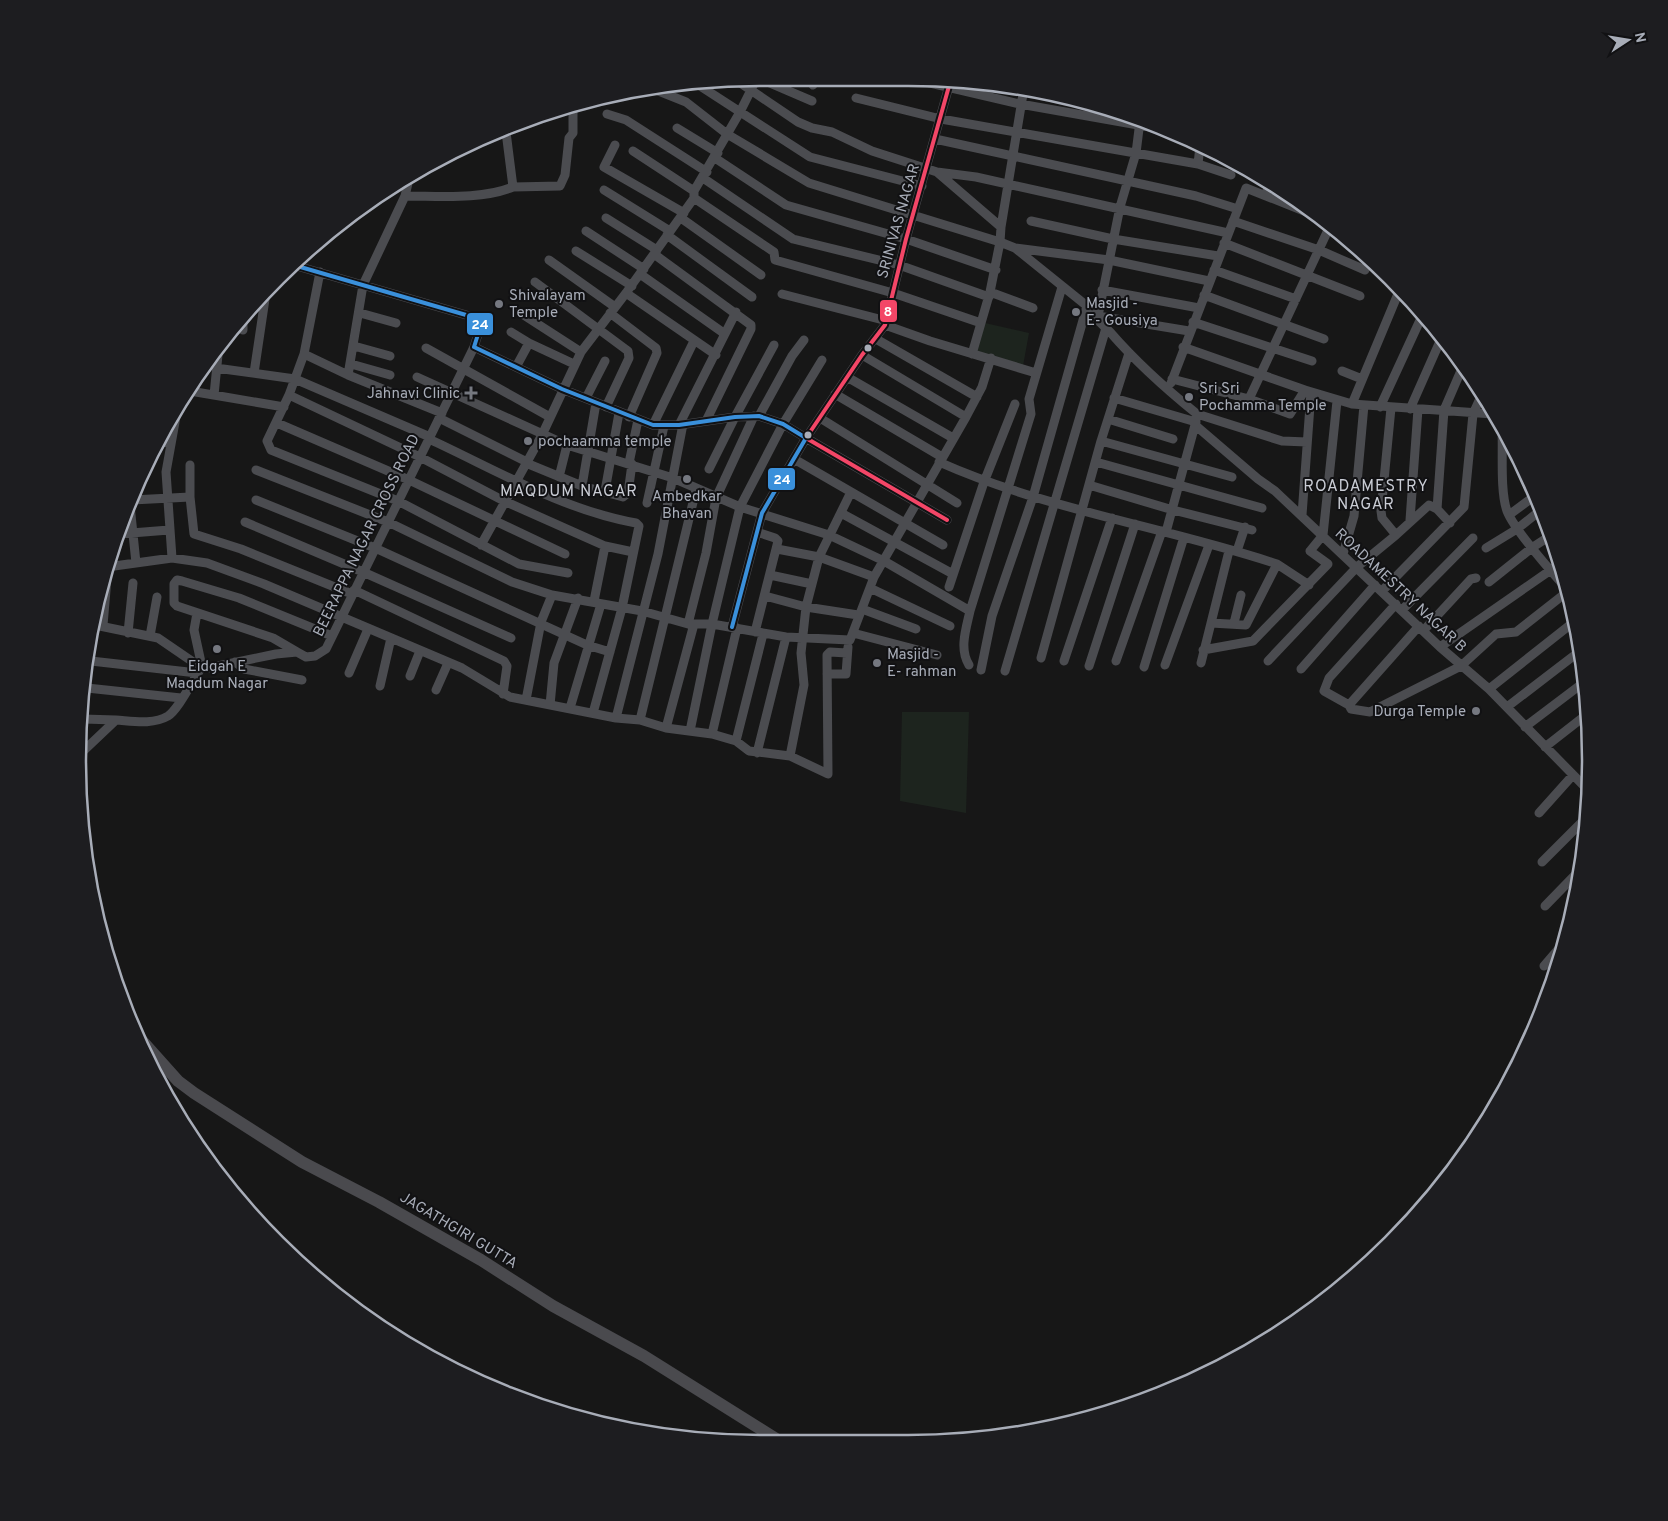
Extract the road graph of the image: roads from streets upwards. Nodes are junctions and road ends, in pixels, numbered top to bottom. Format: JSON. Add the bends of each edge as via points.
{"nodes":[{"id":1,"x":753,"y":86,"type":"edge"},
{"id":2,"x":777,"y":86,"type":"edge"},
{"id":3,"x":748,"y":87,"type":"edge"},
{"id":4,"x":949,"y":88,"type":"edge"},
{"id":5,"x":705,"y":89,"type":"edge"},
{"id":6,"x":752,"y":89,"type":"junction"},
{"id":7,"x":973,"y":90,"type":"edge"},
{"id":8,"x":664,"y":93,"type":"edge"},
{"id":9,"x":1022,"y":96,"type":"edge"},
{"id":10,"x":856,"y":98,"type":"dead end"},
{"id":11,"x":812,"y":101,"type":"dead end"},
{"id":12,"x":1020,"y":104,"type":"junction"},
{"id":13,"x":740,"y":112,"type":"junction"},
{"id":14,"x":573,"y":113,"type":"edge"},
{"id":15,"x":607,"y":114,"type":"dead end"},
{"id":16,"x":941,"y":119,"type":"junction"},
{"id":17,"x":1119,"y":121,"type":"edge"},
{"id":18,"x":677,"y":128,"type":"dead end"},
{"id":19,"x":1139,"y":128,"type":"edge"},
{"id":20,"x":1015,"y":131,"type":"junction"},
{"id":21,"x":727,"y":134,"type":"junction"},
{"id":22,"x":507,"y":136,"type":"edge"},
{"id":23,"x":935,"y":139,"type":"junction"},
{"id":24,"x":615,"y":145,"type":"dead end"},
{"id":25,"x":633,"y":151,"type":"dead end"},
{"id":26,"x":1136,"y":153,"type":"junction"},
{"id":27,"x":1199,"y":153,"type":"edge"},
{"id":28,"x":716,"y":155,"type":"junction"},
{"id":29,"x":1012,"y":155,"type":"junction"},
{"id":30,"x":1198,"y":164,"type":"junction"},
{"id":31,"x":927,"y":168,"type":"junction"},
{"id":32,"x":937,"y":172,"type":"junction"},
{"id":33,"x":705,"y":175,"type":"junction"},
{"id":34,"x":1231,"y":175,"type":"dead end"},
{"id":35,"x":1127,"y":180,"type":"junction"},
{"id":36,"x":1007,"y":184,"type":"junction"},
{"id":37,"x":922,"y":186,"type":"junction"},
{"id":38,"x":407,"y":187,"type":"edge"},
{"id":39,"x":513,"y":187,"type":"junction"},
{"id":40,"x":604,"y":190,"type":"dead end"},
{"id":41,"x":1268,"y":191,"type":"edge"},
{"id":42,"x":694,"y":195,"type":"junction"},
{"id":43,"x":405,"y":196,"type":"junction"},
{"id":44,"x":1266,"y":196,"type":"junction"},
{"id":45,"x":1280,"y":199,"type":"edge"},
{"id":46,"x":1120,"y":207,"type":"junction"},
{"id":47,"x":1238,"y":209,"type":"junction"},
{"id":48,"x":914,"y":214,"type":"junction"},
{"id":49,"x":682,"y":215,"type":"junction"},
{"id":50,"x":606,"y":218,"type":"dead end"},
{"id":51,"x":1031,"y":221,"type":"dead end"},
{"id":52,"x":1233,"y":221,"type":"junction"},
{"id":53,"x":1001,"y":227,"type":"junction"},
{"id":54,"x":586,"y":231,"type":"dead end"},
{"id":55,"x":668,"y":233,"type":"junction"},
{"id":56,"x":1228,"y":233,"type":"junction"},
{"id":57,"x":1327,"y":234,"type":"edge"},
{"id":58,"x":906,"y":239,"type":"junction"},
{"id":59,"x":1113,"y":239,"type":"junction"},
{"id":60,"x":1000,"y":242,"type":"junction"},
{"id":61,"x":1224,"y":243,"type":"junction"},
{"id":62,"x":1015,"y":248,"type":"junction"},
{"id":63,"x":1319,"y":250,"type":"junction"},
{"id":64,"x":576,"y":251,"type":"dead end"},
{"id":65,"x":656,"y":252,"type":"junction"},
{"id":66,"x":1218,"y":256,"type":"junction"},
{"id":67,"x":549,"y":260,"type":"dead end"},
{"id":68,"x":1108,"y":260,"type":"junction"},
{"id":69,"x":899,"y":265,"type":"junction"},
{"id":70,"x":302,"y":267,"type":"edge"},
{"id":71,"x":996,"y":270,"type":"junction"},
{"id":72,"x":1214,"y":270,"type":"junction"},
{"id":73,"x":1365,"y":270,"type":"dead end"},
{"id":74,"x":642,"y":271,"type":"junction"},
{"id":75,"x":320,"y":272,"type":"junction"},
{"id":76,"x":761,"y":275,"type":"dead end"},
{"id":77,"x":1307,"y":275,"type":"junction"},
{"id":78,"x":1209,"y":281,"type":"junction"},
{"id":79,"x":535,"y":282,"type":"dead end"},
{"id":80,"x":362,"y":285,"type":"junction"},
{"id":81,"x":1062,"y":287,"type":"junction"},
{"id":82,"x":629,"y":289,"type":"junction"},
{"id":83,"x":1102,"y":290,"type":"junction"},
{"id":84,"x":892,"y":293,"type":"junction"},
{"id":85,"x":782,"y":294,"type":"dead end"},
{"id":86,"x":989,"y":295,"type":"junction"},
{"id":87,"x":1204,"y":295,"type":"junction"},
{"id":88,"x":1360,"y":296,"type":"dead end"},
{"id":89,"x":752,"y":297,"type":"dead end"},
{"id":90,"x":1396,"y":297,"type":"edge"},
{"id":91,"x":1296,"y":299,"type":"junction"},
{"id":92,"x":264,"y":305,"type":"edge"},
{"id":93,"x":1087,"y":306,"type":"junction"},
{"id":94,"x":1033,"y":308,"type":"dead end"},
{"id":95,"x":1199,"y":308,"type":"junction"},
{"id":96,"x":612,"y":310,"type":"junction"},
{"id":97,"x":519,"y":312,"type":"dead end"},
{"id":98,"x":736,"y":312,"type":"junction"},
{"id":99,"x":360,"y":313,"type":"junction"},
{"id":100,"x":1096,"y":317,"type":"junction"},
{"id":101,"x":1193,"y":322,"type":"junction"},
{"id":102,"x":1419,"y":322,"type":"edge"},
{"id":103,"x":396,"y":323,"type":"dead end"},
{"id":104,"x":886,"y":323,"type":"junction"},
{"id":105,"x":981,"y":324,"type":"junction"},
{"id":106,"x":1284,"y":325,"type":"junction"},
{"id":107,"x":1106,"y":328,"type":"junction"},
{"id":108,"x":598,"y":329,"type":"junction"},
{"id":109,"x":1189,"y":331,"type":"junction"},
{"id":110,"x":511,"y":332,"type":"dead end"},
{"id":111,"x":725,"y":334,"type":"junction"},
{"id":112,"x":876,"y":339,"type":"junction"},
{"id":113,"x":1324,"y":339,"type":"dead end"},
{"id":114,"x":804,"y":340,"type":"dead end"},
{"id":115,"x":694,"y":341,"type":"junction"},
{"id":116,"x":529,"y":343,"type":"junction"},
{"id":117,"x":774,"y":345,"type":"dead end"},
{"id":118,"x":354,"y":346,"type":"junction"},
{"id":119,"x":1183,"y":346,"type":"junction"},
{"id":120,"x":1438,"y":346,"type":"edge"},
{"id":121,"x":474,"y":347,"type":"junction"},
{"id":122,"x":426,"y":348,"type":"dead end"},
{"id":123,"x":1273,"y":348,"type":"junction"},
{"id":124,"x":581,"y":352,"type":"junction"},
{"id":125,"x":1129,"y":353,"type":"junction"},
{"id":126,"x":304,"y":354,"type":"junction"},
{"id":127,"x":972,"y":354,"type":"junction"},
{"id":128,"x":716,"y":355,"type":"junction"},
{"id":129,"x":862,"y":355,"type":"junction"},
{"id":130,"x":390,"y":356,"type":"dead end"},
{"id":131,"x":991,"y":358,"type":"junction"},
{"id":132,"x":605,"y":360,"type":"dead end"},
{"id":133,"x":822,"y":360,"type":"dead end"},
{"id":134,"x":1312,"y":361,"type":"dead end"},
{"id":135,"x":217,"y":363,"type":"edge"},
{"id":136,"x":351,"y":364,"type":"junction"},
{"id":137,"x":574,"y":364,"type":"junction"},
{"id":138,"x":516,"y":367,"type":"junction"},
{"id":139,"x":216,"y":368,"type":"junction"},
{"id":140,"x":463,"y":370,"type":"junction"},
{"id":141,"x":1342,"y":371,"type":"dead end"},
{"id":142,"x":254,"y":373,"type":"junction"},
{"id":143,"x":1036,"y":373,"type":"junction"},
{"id":144,"x":1261,"y":373,"type":"junction"},
{"id":145,"x":1459,"y":374,"type":"edge"},
{"id":146,"x":348,"y":375,"type":"junction"},
{"id":147,"x":390,"y":375,"type":"dead end"},
{"id":148,"x":417,"y":376,"type":"dead end"},
{"id":149,"x":847,"y":377,"type":"junction"},
{"id":150,"x":1362,"y":378,"type":"junction"},
{"id":151,"x":295,"y":379,"type":"junction"},
{"id":152,"x":1172,"y":380,"type":"junction"},
{"id":153,"x":562,"y":389,"type":"junction"},
{"id":154,"x":1168,"y":391,"type":"junction"},
{"id":155,"x":1308,"y":391,"type":"junction"},
{"id":156,"x":196,"y":392,"type":"edge"},
{"id":157,"x":451,"y":393,"type":"junction"},
{"id":158,"x":835,"y":394,"type":"junction"},
{"id":159,"x":214,"y":395,"type":"junction"},
{"id":160,"x":289,"y":395,"type":"junction"},
{"id":161,"x":977,"y":397,"type":"junction"},
{"id":162,"x":586,"y":398,"type":"junction"},
{"id":163,"x":1114,"y":398,"type":"junction"},
{"id":164,"x":1249,"y":399,"type":"junction"},
{"id":165,"x":1337,"y":401,"type":"junction"},
{"id":166,"x":596,"y":403,"type":"junction"},
{"id":167,"x":1478,"y":403,"type":"edge"},
{"id":168,"x":1015,"y":404,"type":"dead end"},
{"id":169,"x":1352,"y":404,"type":"junction"},
{"id":170,"x":1364,"y":405,"type":"junction"},
{"id":171,"x":284,"y":407,"type":"junction"},
{"id":172,"x":1380,"y":407,"type":"junction"},
{"id":173,"x":606,"y":408,"type":"junction"},
{"id":174,"x":1391,"y":408,"type":"junction"},
{"id":175,"x":1414,"y":409,"type":"junction"},
{"id":176,"x":1444,"y":410,"type":"junction"},
{"id":177,"x":619,"y":413,"type":"junction"},
{"id":178,"x":1474,"y":414,"type":"junction"},
{"id":179,"x":1485,"y":414,"type":"edge"},
{"id":180,"x":440,"y":416,"type":"junction"},
{"id":181,"x":757,"y":416,"type":"junction"},
{"id":182,"x":550,"y":417,"type":"junction"},
{"id":183,"x":735,"y":417,"type":"junction"},
{"id":184,"x":966,"y":417,"type":"junction"},
{"id":185,"x":634,"y":418,"type":"junction"},
{"id":186,"x":820,"y":418,"type":"junction"},
{"id":187,"x":1108,"y":419,"type":"junction"},
{"id":188,"x":706,"y":421,"type":"junction"},
{"id":189,"x":1196,"y":421,"type":"junction"},
{"id":190,"x":277,"y":423,"type":"junction"},
{"id":191,"x":653,"y":424,"type":"junction"},
{"id":192,"x":783,"y":424,"type":"junction"},
{"id":193,"x":681,"y":425,"type":"junction"},
{"id":194,"x":664,"y":426,"type":"junction"},
{"id":195,"x":172,"y":432,"type":"edge"},
{"id":196,"x":542,"y":435,"type":"junction"},
{"id":197,"x":429,"y":438,"type":"junction"},
{"id":198,"x":806,"y":438,"type":"junction"},
{"id":199,"x":953,"y":438,"type":"junction"},
{"id":200,"x":1173,"y":439,"type":"dead end"},
{"id":201,"x":1102,"y":441,"type":"junction"},
{"id":202,"x":1307,"y":442,"type":"junction"},
{"id":203,"x":166,"y":443,"type":"edge"},
{"id":204,"x":171,"y":443,"type":"junction"},
{"id":205,"x":1502,"y":444,"type":"edge"},
{"id":206,"x":567,"y":445,"type":"junction"},
{"id":207,"x":589,"y":451,"type":"junction"},
{"id":208,"x":420,"y":457,"type":"junction"},
{"id":209,"x":611,"y":458,"type":"junction"},
{"id":210,"x":794,"y":458,"type":"junction"},
{"id":211,"x":940,"y":460,"type":"junction"},
{"id":212,"x":527,"y":462,"type":"junction"},
{"id":213,"x":1096,"y":462,"type":"junction"},
{"id":214,"x":190,"y":464,"type":"dead end"},
{"id":215,"x":631,"y":464,"type":"junction"},
{"id":216,"x":1186,"y":466,"type":"junction"},
{"id":217,"x":709,"y":469,"type":"dead end"},
{"id":218,"x":256,"y":470,"type":"dead end"},
{"id":219,"x":653,"y":473,"type":"junction"},
{"id":220,"x":558,"y":477,"type":"junction"},
{"id":221,"x":1232,"y":477,"type":"dead end"},
{"id":222,"x":674,"y":478,"type":"junction"},
{"id":223,"x":409,"y":480,"type":"junction"},
{"id":224,"x":517,"y":480,"type":"junction"},
{"id":225,"x":984,"y":482,"type":"junction"},
{"id":226,"x":926,"y":483,"type":"junction"},
{"id":227,"x":1090,"y":485,"type":"junction"},
{"id":228,"x":582,"y":486,"type":"junction"},
{"id":229,"x":1179,"y":486,"type":"junction"},
{"id":230,"x":1008,"y":489,"type":"junction"},
{"id":231,"x":696,"y":490,"type":"junction"},
{"id":232,"x":605,"y":491,"type":"junction"},
{"id":233,"x":851,"y":492,"type":"junction"},
{"id":234,"x":190,"y":497,"type":"junction"},
{"id":235,"x":1033,"y":497,"type":"junction"},
{"id":236,"x":166,"y":498,"type":"junction"},
{"id":237,"x":716,"y":498,"type":"junction"},
{"id":238,"x":139,"y":500,"type":"edge"},
{"id":239,"x":256,"y":500,"type":"dead end"},
{"id":240,"x":1529,"y":500,"type":"edge"},
{"id":241,"x":398,"y":501,"type":"junction"},
{"id":242,"x":504,"y":502,"type":"junction"},
{"id":243,"x":647,"y":503,"type":"dead end"},
{"id":244,"x":915,"y":503,"type":"junction"},
{"id":245,"x":957,"y":503,"type":"dead end"},
{"id":246,"x":1056,"y":504,"type":"junction"},
{"id":247,"x":740,"y":507,"type":"junction"},
{"id":248,"x":1262,"y":508,"type":"dead end"},
{"id":249,"x":1437,"y":509,"type":"junction"},
{"id":250,"x":1173,"y":510,"type":"junction"},
{"id":251,"x":1083,"y":512,"type":"junction"},
{"id":252,"x":762,"y":513,"type":"junction"},
{"id":253,"x":841,"y":513,"type":"junction"},
{"id":254,"x":1302,"y":515,"type":"junction"},
{"id":255,"x":1509,"y":515,"type":"junction"},
{"id":256,"x":1535,"y":515,"type":"edge"},
{"id":257,"x":1112,"y":518,"type":"junction"},
{"id":258,"x":131,"y":520,"type":"edge"},
{"id":259,"x":494,"y":520,"type":"junction"},
{"id":260,"x":947,"y":520,"type":"dead end"},
{"id":261,"x":1410,"y":520,"type":"junction"},
{"id":262,"x":245,"y":522,"type":"dead end"},
{"id":263,"x":388,"y":522,"type":"junction"},
{"id":264,"x":904,"y":523,"type":"junction"},
{"id":265,"x":1450,"y":523,"type":"junction"},
{"id":266,"x":1135,"y":524,"type":"junction"},
{"id":267,"x":1517,"y":529,"type":"junction"},
{"id":268,"x":169,"y":530,"type":"junction"},
{"id":269,"x":757,"y":532,"type":"junction"},
{"id":270,"x":1164,"y":532,"type":"junction"},
{"id":271,"x":132,"y":533,"type":"junction"},
{"id":272,"x":126,"y":534,"type":"edge"},
{"id":273,"x":829,"y":535,"type":"junction"},
{"id":274,"x":1323,"y":535,"type":"junction"},
{"id":275,"x":1396,"y":535,"type":"junction"},
{"id":276,"x":1184,"y":538,"type":"junction"},
{"id":277,"x":1473,"y":538,"type":"dead end"},
{"id":278,"x":1544,"y":540,"type":"edge"},
{"id":279,"x":894,"y":542,"type":"junction"},
{"id":280,"x":481,"y":545,"type":"junction"},
{"id":281,"x":943,"y":545,"type":"dead end"},
{"id":282,"x":1209,"y":545,"type":"junction"},
{"id":283,"x":605,"y":546,"type":"junction"},
{"id":284,"x":1533,"y":547,"type":"junction"},
{"id":285,"x":375,"y":548,"type":"junction"},
{"id":286,"x":1486,"y":548,"type":"dead end"},
{"id":287,"x":777,"y":549,"type":"junction"},
{"id":288,"x":1233,"y":551,"type":"junction"},
{"id":289,"x":633,"y":552,"type":"junction"},
{"id":290,"x":565,"y":554,"type":"dead end"},
{"id":291,"x":1343,"y":554,"type":"junction"},
{"id":292,"x":819,"y":557,"type":"junction"},
{"id":293,"x":172,"y":558,"type":"junction"},
{"id":294,"x":884,"y":561,"type":"junction"},
{"id":295,"x":136,"y":563,"type":"junction"},
{"id":296,"x":1277,"y":564,"type":"junction"},
{"id":297,"x":115,"y":566,"type":"edge"},
{"id":298,"x":1357,"y":567,"type":"junction"},
{"id":299,"x":1553,"y":567,"type":"edge"},
{"id":300,"x":1554,"y":568,"type":"edge"},
{"id":301,"x":363,"y":572,"type":"junction"},
{"id":302,"x":568,"y":573,"type":"dead end"},
{"id":303,"x":952,"y":574,"type":"junction"},
{"id":304,"x":770,"y":576,"type":"junction"},
{"id":305,"x":874,"y":577,"type":"junction"},
{"id":306,"x":1476,"y":578,"type":"dead end"},
{"id":307,"x":1489,"y":582,"type":"dead end"},
{"id":308,"x":133,"y":583,"type":"dead end"},
{"id":309,"x":812,"y":584,"type":"junction"},
{"id":310,"x":1309,"y":585,"type":"junction"},
{"id":311,"x":949,"y":587,"type":"dead end"},
{"id":312,"x":870,"y":588,"type":"junction"},
{"id":313,"x":1379,"y":588,"type":"junction"},
{"id":314,"x":353,"y":592,"type":"junction"},
{"id":315,"x":552,"y":595,"type":"junction"},
{"id":316,"x":1241,"y":595,"type":"dead end"},
{"id":317,"x":765,"y":596,"type":"junction"},
{"id":318,"x":1561,"y":596,"type":"edge"},
{"id":319,"x":157,"y":597,"type":"dead end"},
{"id":320,"x":578,"y":598,"type":"junction"},
{"id":321,"x":598,"y":603,"type":"junction"},
{"id":322,"x":806,"y":607,"type":"junction"},
{"id":323,"x":1399,"y":607,"type":"junction"},
{"id":324,"x":622,"y":608,"type":"junction"},
{"id":325,"x":642,"y":611,"type":"junction"},
{"id":326,"x":860,"y":612,"type":"junction"},
{"id":327,"x":970,"y":612,"type":"junction"},
{"id":328,"x":197,"y":613,"type":"junction"},
{"id":329,"x":341,"y":617,"type":"junction"},
{"id":330,"x":665,"y":619,"type":"junction"},
{"id":331,"x":542,"y":622,"type":"junction"},
{"id":332,"x":1211,"y":623,"type":"junction"},
{"id":333,"x":691,"y":624,"type":"junction"},
{"id":334,"x":712,"y":624,"type":"junction"},
{"id":335,"x":1234,"y":624,"type":"junction"},
{"id":336,"x":99,"y":625,"type":"edge"},
{"id":337,"x":950,"y":626,"type":"dead end"},
{"id":338,"x":1569,"y":627,"type":"edge"},
{"id":339,"x":734,"y":628,"type":"junction"},
{"id":340,"x":368,"y":629,"type":"junction"},
{"id":341,"x":916,"y":629,"type":"dead end"},
{"id":342,"x":1421,"y":629,"type":"junction"},
{"id":343,"x":128,"y":633,"type":"junction"},
{"id":344,"x":759,"y":633,"type":"junction"},
{"id":345,"x":564,"y":635,"type":"junction"},
{"id":346,"x":150,"y":636,"type":"junction"},
{"id":347,"x":332,"y":636,"type":"junction"},
{"id":348,"x":801,"y":636,"type":"junction"},
{"id":349,"x":851,"y":636,"type":"junction"},
{"id":350,"x":786,"y":637,"type":"junction"},
{"id":351,"x":391,"y":638,"type":"junction"},
{"id":352,"x":511,"y":638,"type":"dead end"},
{"id":353,"x":587,"y":645,"type":"junction"},
{"id":354,"x":1440,"y":647,"type":"junction"},
{"id":355,"x":1203,"y":650,"type":"junction"},
{"id":356,"x":420,"y":651,"type":"junction"},
{"id":357,"x":297,"y":652,"type":"junction"},
{"id":358,"x":610,"y":652,"type":"junction"},
{"id":359,"x":847,"y":653,"type":"junction"},
{"id":360,"x":937,"y":655,"type":"dead end"},
{"id":361,"x":1573,"y":656,"type":"edge"},
{"id":362,"x":1042,"y":658,"type":"dead end"},
{"id":363,"x":94,"y":661,"type":"edge"},
{"id":364,"x":1064,"y":661,"type":"dead end"},
{"id":365,"x":1116,"y":661,"type":"dead end"},
{"id":366,"x":1268,"y":661,"type":"dead end"},
{"id":367,"x":235,"y":662,"type":"junction"},
{"id":368,"x":448,"y":662,"type":"junction"},
{"id":369,"x":1201,"y":664,"type":"dead end"},
{"id":370,"x":969,"y":665,"type":"dead end"},
{"id":371,"x":1165,"y":665,"type":"dead end"},
{"id":372,"x":1089,"y":666,"type":"dead end"},
{"id":373,"x":1461,"y":666,"type":"junction"},
{"id":374,"x":1144,"y":667,"type":"dead end"},
{"id":375,"x":1301,"y":669,"type":"dead end"},
{"id":376,"x":199,"y":670,"type":"junction"},
{"id":377,"x":981,"y":670,"type":"dead end"},
{"id":378,"x":1005,"y":671,"type":"dead end"},
{"id":379,"x":349,"y":673,"type":"dead end"},
{"id":380,"x":827,"y":674,"type":"junction"},
{"id":381,"x":410,"y":676,"type":"dead end"},
{"id":382,"x":302,"y":680,"type":"dead end"},
{"id":383,"x":380,"y":686,"type":"dead end"},
{"id":384,"x":1577,"y":687,"type":"edge"},
{"id":385,"x":91,"y":688,"type":"edge"},
{"id":386,"x":1489,"y":689,"type":"junction"},
{"id":387,"x":436,"y":690,"type":"dead end"},
{"id":388,"x":503,"y":694,"type":"junction"},
{"id":389,"x":181,"y":698,"type":"junction"},
{"id":390,"x":526,"y":700,"type":"junction"},
{"id":391,"x":550,"y":705,"type":"junction"},
{"id":392,"x":1349,"y":705,"type":"junction"},
{"id":393,"x":1507,"y":707,"type":"junction"},
{"id":394,"x":570,"y":708,"type":"junction"},
{"id":395,"x":593,"y":713,"type":"junction"},
{"id":396,"x":616,"y":718,"type":"junction"},
{"id":397,"x":88,"y":719,"type":"edge"},
{"id":398,"x":116,"y":720,"type":"junction"},
{"id":399,"x":640,"y":720,"type":"junction"},
{"id":400,"x":1580,"y":721,"type":"edge"},
{"id":401,"x":1525,"y":727,"type":"junction"},
{"id":402,"x":666,"y":728,"type":"junction"},
{"id":403,"x":690,"y":731,"type":"junction"},
{"id":404,"x":712,"y":734,"type":"junction"},
{"id":405,"x":736,"y":741,"type":"junction"},
{"id":406,"x":1545,"y":746,"type":"junction"},
{"id":407,"x":87,"y":748,"type":"edge"},
{"id":408,"x":757,"y":753,"type":"junction"},
{"id":409,"x":790,"y":756,"type":"junction"},
{"id":410,"x":1573,"y":775,"type":"junction"},
{"id":411,"x":1581,"y":783,"type":"edge"},
{"id":412,"x":1539,"y":813,"type":"dead end"},
{"id":413,"x":1578,"y":826,"type":"edge"},
{"id":414,"x":1542,"y":862,"type":"dead end"},
{"id":415,"x":1571,"y":879,"type":"edge"},
{"id":416,"x":1544,"y":906,"type":"dead end"},
{"id":417,"x":1552,"y":957,"type":"edge"},
{"id":418,"x":1544,"y":966,"type":"dead end"},
{"id":419,"x":154,"y":1054,"type":"edge"},
{"id":420,"x":770,"y":1435,"type":"edge"}],
"edges":[{"from":1,"to":6,"type":"street"},
{"from":2,"to":11,"type":"street"},
{"from":3,"to":6,"type":"street"},
{"from":4,"to":16,"type":"street","name":"SRINIVAS NAGAR"},
{"from":5,"to":13,"type":"street"},
{"from":6,"to":13,"type":"street"},
{"from":6,"to":31,"type":"street","via":[[798,122]]},
{"from":7,"to":12,"type":"street"},
{"from":8,"to":21,"type":"street","name":"ROADAMESTRY NAGAR B","via":[[686,102]]},
{"from":9,"to":12,"type":"street"},
{"from":10,"to":16,"type":"street"},
{"from":12,"to":17,"type":"street"},
{"from":12,"to":20,"type":"street"},
{"from":13,"to":21,"type":"street"},
{"from":13,"to":37,"type":"street","via":[[810,157]]},
{"from":14,"to":39,"type":"street","via":[[573,133],[569,138],[565,175],[560,186]]},
{"from":15,"to":33,"type":"street","via":[[626,120]]},
{"from":16,"to":20,"type":"street"},
{"from":16,"to":23,"type":"street","name":"SRINIVAS NAGAR"},
{"from":18,"to":28,"type":"street"},
{"from":19,"to":26,"type":"street"},
{"from":20,"to":26,"type":"street"},
{"from":20,"to":29,"type":"street"},
{"from":21,"to":28,"type":"street"},
{"from":21,"to":48,"type":"street","name":"ROADAMESTRY NAGAR B","via":[[809,183]]},
{"from":22,"to":39,"type":"street"},
{"from":23,"to":29,"type":"street"},
{"from":23,"to":31,"type":"street","name":"SRINIVAS NAGAR"},
{"from":24,"to":49,"type":"street","via":[[604,167]]},
{"from":25,"to":42,"type":"street"},
{"from":26,"to":30,"type":"street"},
{"from":26,"to":35,"type":"street"},
{"from":27,"to":30,"type":"street"},
{"from":28,"to":33,"type":"street"},
{"from":28,"to":58,"type":"street","via":[[786,205]]},
{"from":29,"to":35,"type":"street"},
{"from":29,"to":36,"type":"street"},
{"from":30,"to":34,"type":"street"},
{"from":31,"to":32,"type":"street"},
{"from":31,"to":37,"type":"street","name":"SRINIVAS NAGAR"},
{"from":32,"to":36,"type":"street"},
{"from":32,"to":53,"type":"street"},
{"from":33,"to":42,"type":"street"},
{"from":33,"to":69,"type":"street","via":[[794,240]]},
{"from":35,"to":46,"type":"street"},
{"from":35,"to":47,"type":"street"},
{"from":36,"to":46,"type":"street"},
{"from":36,"to":53,"type":"street"},
{"from":37,"to":48,"type":"street","name":"SRINIVAS NAGAR"},
{"from":38,"to":43,"type":"street"},
{"from":39,"to":43,"type":"street","via":[[456,196]]},
{"from":40,"to":55,"type":"street"},
{"from":41,"to":44,"type":"street"},
{"from":42,"to":49,"type":"street"},
{"from":42,"to":84,"type":"street","via":[[774,252],[775,260]]},
{"from":43,"to":80,"type":"street"},
{"from":44,"to":45,"type":"street"},
{"from":44,"to":47,"type":"street","via":[[1246,188]]},
{"from":46,"to":56,"type":"street","via":[[1125,211]]},
{"from":46,"to":59,"type":"street"},
{"from":47,"to":52,"type":"street"},
{"from":48,"to":58,"type":"street","name":"SRINIVAS NAGAR"},
{"from":48,"to":60,"type":"street","name":"ROADAMESTRY NAGAR B"},
{"from":49,"to":55,"type":"street"},
{"from":49,"to":76,"type":"street"},
{"from":50,"to":65,"type":"street"},
{"from":51,"to":59,"type":"street"},
{"from":52,"to":56,"type":"street"},
{"from":52,"to":63,"type":"street"},
{"from":53,"to":60,"type":"street"},
{"from":54,"to":74,"type":"street"},
{"from":55,"to":65,"type":"street"},
{"from":55,"to":89,"type":"street"},
{"from":56,"to":61,"type":"street"},
{"from":57,"to":63,"type":"street"},
{"from":58,"to":69,"type":"street","name":"SRINIVAS NAGAR"},
{"from":58,"to":71,"type":"street"},
{"from":59,"to":66,"type":"street"},
{"from":59,"to":68,"type":"street"},
{"from":60,"to":62,"type":"street","name":"ROADAMESTRY NAGAR B"},
{"from":60,"to":71,"type":"street"},
{"from":61,"to":66,"type":"street"},
{"from":61,"to":77,"type":"street"},
{"from":62,"to":68,"type":"street"},
{"from":62,"to":81,"type":"street","name":"ROADAMESTRY NAGAR B"},
{"from":63,"to":73,"type":"street"},
{"from":63,"to":77,"type":"street"},
{"from":64,"to":82,"type":"street"},
{"from":65,"to":74,"type":"street"},
{"from":65,"to":98,"type":"street"},
{"from":66,"to":72,"type":"street"},
{"from":67,"to":96,"type":"street"},
{"from":68,"to":78,"type":"street"},
{"from":68,"to":83,"type":"street"},
{"from":69,"to":84,"type":"street","name":"SRINIVAS NAGAR"},
{"from":69,"to":86,"type":"street"},
{"from":70,"to":75,"type":"street"},
{"from":71,"to":86,"type":"street"},
{"from":72,"to":78,"type":"street"},
{"from":72,"to":91,"type":"street"},
{"from":74,"to":82,"type":"street"},
{"from":74,"to":111,"type":"street"},
{"from":75,"to":80,"type":"street"},
{"from":75,"to":126,"type":"street"},
{"from":77,"to":88,"type":"street"},
{"from":77,"to":91,"type":"street"},
{"from":78,"to":87,"type":"street"},
{"from":79,"to":108,"type":"street"},
{"from":80,"to":99,"type":"street"},
{"from":80,"to":121,"type":"street","name":"BEERAPPA NAGAR CROSS ROAD","via":[[473,317],[480,321]]},
{"from":81,"to":93,"type":"street","name":"ROADAMESTRY NAGAR B"},
{"from":81,"to":143,"type":"street"},
{"from":82,"to":96,"type":"street"},
{"from":82,"to":115,"type":"street"},
{"from":83,"to":95,"type":"street"},
{"from":83,"to":100,"type":"street"},
{"from":84,"to":104,"type":"street","name":"SRINIVAS NAGAR"},
{"from":84,"to":105,"type":"street"},
{"from":85,"to":104,"type":"street"},
{"from":86,"to":94,"type":"street"},
{"from":86,"to":105,"type":"street"},
{"from":87,"to":95,"type":"street"},
{"from":87,"to":106,"type":"street"},
{"from":90,"to":150,"type":"street"},
{"from":91,"to":106,"type":"street"},
{"from":92,"to":142,"type":"street"},
{"from":93,"to":100,"type":"street","name":"ROADAMESTRY NAGAR B"},
{"from":93,"to":235,"type":"street"},
{"from":95,"to":101,"type":"street"},
{"from":96,"to":108,"type":"street"},
{"from":96,"to":185,"type":"street","via":[[656,348]]},
{"from":97,"to":124,"type":"street"},
{"from":98,"to":111,"type":"street"},
{"from":98,"to":188,"type":"street","via":[[751,325],[751,329]]},
{"from":99,"to":103,"type":"street"},
{"from":99,"to":118,"type":"street"},
{"from":100,"to":107,"type":"street","name":"ROADAMESTRY NAGAR B"},
{"from":100,"to":109,"type":"street"},
{"from":101,"to":109,"type":"street"},
{"from":101,"to":123,"type":"street"},
{"from":102,"to":172,"type":"street"},
{"from":104,"to":112,"type":"street","name":"SRINIVAS NAGAR"},
{"from":104,"to":127,"type":"street"},
{"from":105,"to":127,"type":"street"},
{"from":106,"to":113,"type":"street"},
{"from":106,"to":123,"type":"street"},
{"from":107,"to":125,"type":"street","name":"ROADAMESTRY NAGAR B"},
{"from":107,"to":246,"type":"street"},
{"from":108,"to":124,"type":"street"},
{"from":108,"to":173,"type":"street","via":[[629,354]]},
{"from":109,"to":119,"type":"street"},
{"from":110,"to":116,"type":"street"},
{"from":111,"to":128,"type":"street"},
{"from":112,"to":129,"type":"street","name":"SRINIVAS NAGAR"},
{"from":112,"to":161,"type":"street"},
{"from":114,"to":181,"type":"street"},
{"from":115,"to":128,"type":"street"},
{"from":115,"to":191,"type":"street"},
{"from":116,"to":137,"type":"street"},
{"from":116,"to":138,"type":"street"},
{"from":117,"to":183,"type":"street"},
{"from":118,"to":130,"type":"street"},
{"from":118,"to":136,"type":"street"},
{"from":119,"to":144,"type":"street"},
{"from":119,"to":152,"type":"street"},
{"from":120,"to":175,"type":"street"},
{"from":121,"to":138,"type":"street"},
{"from":121,"to":140,"type":"street","name":"BEERAPPA NAGAR CROSS ROAD"},
{"from":122,"to":140,"type":"street"},
{"from":123,"to":134,"type":"street"},
{"from":123,"to":144,"type":"street"},
{"from":124,"to":137,"type":"street"},
{"from":125,"to":154,"type":"street","name":"ROADAMESTRY NAGAR B"},
{"from":125,"to":163,"type":"street"},
{"from":126,"to":146,"type":"street"},
{"from":126,"to":151,"type":"street"},
{"from":127,"to":131,"type":"street"},
{"from":128,"to":193,"type":"street"},
{"from":129,"to":149,"type":"street","name":"SRINIVAS NAGAR"},
{"from":129,"to":184,"type":"street"},
{"from":131,"to":143,"type":"street"},
{"from":131,"to":161,"type":"street"},
{"from":132,"to":162,"type":"street"},
{"from":133,"to":192,"type":"street"},
{"from":135,"to":139,"type":"street"},
{"from":136,"to":146,"type":"street"},
{"from":136,"to":147,"type":"street"},
{"from":137,"to":153,"type":"street"},
{"from":138,"to":153,"type":"street"},
{"from":139,"to":142,"type":"street"},
{"from":139,"to":159,"type":"street"},
{"from":140,"to":157,"type":"street","name":"BEERAPPA NAGAR CROSS ROAD"},
{"from":140,"to":182,"type":"street"},
{"from":141,"to":150,"type":"street"},
{"from":142,"to":151,"type":"street"},
{"from":143,"to":230,"type":"street","via":[[1029,399],[1031,414]]},
{"from":144,"to":155,"type":"street"},
{"from":144,"to":164,"type":"street"},
{"from":145,"to":176,"type":"street"},
{"from":146,"to":180,"type":"street"},
{"from":148,"to":157,"type":"street"},
{"from":149,"to":158,"type":"street","name":"SRINIVAS NAGAR"},
{"from":149,"to":199,"type":"street"},
{"from":150,"to":169,"type":"street"},
{"from":151,"to":160,"type":"street"},
{"from":151,"to":197,"type":"street"},
{"from":152,"to":154,"type":"street"},
{"from":152,"to":164,"type":"street"},
{"from":153,"to":162,"type":"street"},
{"from":153,"to":182,"type":"street"},
{"from":154,"to":189,"type":"street","name":"ROADAMESTRY NAGAR B"},
{"from":155,"to":164,"type":"street","via":[[1290,414]]},
{"from":155,"to":165,"type":"street"},
{"from":155,"to":202,"type":"street"},
{"from":156,"to":159,"type":"street"},
{"from":157,"to":180,"type":"street","name":"BEERAPPA NAGAR CROSS ROAD"},
{"from":157,"to":196,"type":"street"},
{"from":158,"to":186,"type":"street","name":"SRINIVAS NAGAR"},
{"from":158,"to":211,"type":"street"},
{"from":159,"to":171,"type":"street"},
{"from":160,"to":171,"type":"street"},
{"from":160,"to":208,"type":"street"},
{"from":161,"to":184,"type":"street"},
{"from":162,"to":166,"type":"street"},
{"from":163,"to":187,"type":"street"},
{"from":163,"to":189,"type":"street"},
{"from":165,"to":169,"type":"street"},
{"from":165,"to":274,"type":"street"},
{"from":166,"to":173,"type":"street"},
{"from":166,"to":207,"type":"street"},
{"from":167,"to":178,"type":"street"},
{"from":168,"to":225,"type":"street"},
{"from":169,"to":170,"type":"street"},
{"from":170,"to":172,"type":"street"},
{"from":170,"to":291,"type":"street","via":[[1354,516]]},
{"from":171,"to":190,"type":"street"},
{"from":172,"to":174,"type":"street"},
{"from":173,"to":177,"type":"street"},
{"from":174,"to":175,"type":"street"},
{"from":174,"to":275,"type":"street","via":[[1381,511],[1382,518]]},
{"from":175,"to":176,"type":"street"},
{"from":175,"to":261,"type":"street"},
{"from":176,"to":178,"type":"street"},
{"from":176,"to":249,"type":"street"},
{"from":177,"to":185,"type":"street"},
{"from":177,"to":209,"type":"street"},
{"from":178,"to":179,"type":"street"},
{"from":178,"to":265,"type":"street","via":[[1464,508]]},
{"from":180,"to":197,"type":"street","name":"BEERAPPA NAGAR CROSS ROAD"},
{"from":180,"to":212,"type":"street"},
{"from":181,"to":183,"type":"street"},
{"from":181,"to":192,"type":"street"},
{"from":181,"to":237,"type":"street"},
{"from":182,"to":196,"type":"street"},
{"from":183,"to":188,"type":"street"},
{"from":183,"to":217,"type":"street"},
{"from":184,"to":199,"type":"street"},
{"from":185,"to":191,"type":"street"},
{"from":185,"to":215,"type":"street"},
{"from":186,"to":198,"type":"street","name":"SRINIVAS NAGAR"},
{"from":186,"to":226,"type":"street"},
{"from":187,"to":200,"type":"street"},
{"from":187,"to":201,"type":"street"},
{"from":188,"to":193,"type":"street"},
{"from":189,"to":202,"type":"street","via":[[1282,441]]},
{"from":189,"to":216,"type":"street"},
{"from":189,"to":254,"type":"street","name":"ROADAMESTRY NAGAR B"},
{"from":190,"to":223,"type":"street"},
{"from":190,"to":241,"type":"street","via":[[267,441],[271,450]]},
{"from":191,"to":194,"type":"street"},
{"from":192,"to":198,"type":"street"},
{"from":192,"to":247,"type":"street"},
{"from":193,"to":194,"type":"street"},
{"from":193,"to":222,"type":"street"},
{"from":194,"to":219,"type":"street"},
{"from":195,"to":204,"type":"street"},
{"from":196,"to":206,"type":"street"},
{"from":196,"to":212,"type":"street"},
{"from":197,"to":208,"type":"street","name":"BEERAPPA NAGAR CROSS ROAD"},
{"from":197,"to":224,"type":"street"},
{"from":198,"to":210,"type":"street","name":"SRINIVAS NAGAR"},
{"from":198,"to":244,"type":"street"},
{"from":199,"to":211,"type":"street"},
{"from":201,"to":213,"type":"street"},
{"from":201,"to":216,"type":"street"},
{"from":202,"to":254,"type":"street"},
{"from":203,"to":204,"type":"street"},
{"from":204,"to":236,"type":"street"},
{"from":205,"to":255,"type":"street","via":[[1503,491]]},
{"from":206,"to":207,"type":"street"},
{"from":206,"to":220,"type":"street"},
{"from":207,"to":209,"type":"street"},
{"from":207,"to":228,"type":"street"},
{"from":208,"to":223,"type":"street","name":"BEERAPPA NAGAR CROSS ROAD"},
{"from":208,"to":242,"type":"street"},
{"from":209,"to":215,"type":"street"},
{"from":209,"to":232,"type":"street"},
{"from":210,"to":233,"type":"street"},
{"from":210,"to":252,"type":"street","name":"SRINIVAS NAGAR"},
{"from":211,"to":225,"type":"street"},
{"from":211,"to":226,"type":"street"},
{"from":212,"to":220,"type":"street"},
{"from":212,"to":224,"type":"street"},
{"from":213,"to":227,"type":"street"},
{"from":213,"to":229,"type":"street"},
{"from":214,"to":234,"type":"street"},
{"from":215,"to":219,"type":"street"},
{"from":215,"to":232,"type":"street","via":[[626,496]]},
{"from":216,"to":221,"type":"street"},
{"from":216,"to":229,"type":"street"},
{"from":218,"to":263,"type":"street"},
{"from":219,"to":222,"type":"street"},
{"from":219,"to":243,"type":"street"},
{"from":220,"to":228,"type":"street"},
{"from":222,"to":231,"type":"street"},
{"from":222,"to":325,"type":"street"},
{"from":223,"to":241,"type":"street","name":"BEERAPPA NAGAR CROSS ROAD"},
{"from":223,"to":259,"type":"street"},
{"from":224,"to":242,"type":"street"},
{"from":224,"to":289,"type":"street","via":[[570,505],[606,518],[636,523],[639,530]]},
{"from":225,"to":230,"type":"street"},
{"from":225,"to":303,"type":"street"},
{"from":226,"to":244,"type":"street"},
{"from":226,"to":245,"type":"street"},
{"from":227,"to":250,"type":"street"},
{"from":227,"to":251,"type":"street"},
{"from":228,"to":232,"type":"street"},
{"from":229,"to":248,"type":"street"},
{"from":229,"to":250,"type":"street"},
{"from":230,"to":235,"type":"street"},
{"from":230,"to":327,"type":"street"},
{"from":231,"to":237,"type":"street"},
{"from":231,"to":330,"type":"street"},
{"from":233,"to":253,"type":"street"},
{"from":233,"to":264,"type":"street"},
{"from":234,"to":236,"type":"street"},
{"from":234,"to":314,"type":"street","via":[[194,534]]},
{"from":235,"to":246,"type":"street"},
{"from":235,"to":377,"type":"street","via":[[992,616]]},
{"from":236,"to":238,"type":"street"},
{"from":236,"to":268,"type":"street"},
{"from":237,"to":247,"type":"street"},
{"from":237,"to":333,"type":"street"},
{"from":239,"to":285,"type":"street"},
{"from":240,"to":255,"type":"street"},
{"from":241,"to":263,"type":"street","name":"BEERAPPA NAGAR CROSS ROAD"},
{"from":241,"to":280,"type":"street"},
{"from":242,"to":259,"type":"street"},
{"from":242,"to":283,"type":"street"},
{"from":244,"to":260,"type":"street"},
{"from":244,"to":264,"type":"street"},
{"from":246,"to":251,"type":"street"},
{"from":246,"to":378,"type":"street"},
{"from":247,"to":252,"type":"street"},
{"from":247,"to":334,"type":"street"},
{"from":249,"to":261,"type":"street","via":[[1429,506]]},
{"from":249,"to":265,"type":"street"},
{"from":250,"to":270,"type":"street"},
{"from":250,"to":288,"type":"street","via":[[1248,529]]},
{"from":251,"to":257,"type":"street"},
{"from":251,"to":362,"type":"street"},
{"from":252,"to":269,"type":"street","name":"SRINIVAS NAGAR"},
{"from":252,"to":273,"type":"street"},
{"from":253,"to":273,"type":"street"},
{"from":253,"to":279,"type":"street"},
{"from":254,"to":274,"type":"street","name":"ROADAMESTRY NAGAR B"},
{"from":255,"to":267,"type":"street"},
{"from":256,"to":267,"type":"street"},
{"from":257,"to":266,"type":"street"},
{"from":257,"to":364,"type":"street"},
{"from":258,"to":271,"type":"street"},
{"from":259,"to":280,"type":"street"},
{"from":259,"to":290,"type":"street"},
{"from":261,"to":275,"type":"street"},
{"from":262,"to":301,"type":"street"},
{"from":263,"to":285,"type":"street","name":"BEERAPPA NAGAR CROSS ROAD"},
{"from":263,"to":315,"type":"street","via":[[512,582]]},
{"from":264,"to":279,"type":"street"},
{"from":264,"to":281,"type":"street"},
{"from":265,"to":313,"type":"street"},
{"from":266,"to":270,"type":"street"},
{"from":266,"to":372,"type":"street"},
{"from":267,"to":284,"type":"street"},
{"from":267,"to":286,"type":"street"},
{"from":268,"to":271,"type":"street"},
{"from":268,"to":293,"type":"street"},
{"from":269,"to":287,"type":"street","via":[[778,539]]},
{"from":269,"to":339,"type":"street","name":"SRINIVAS NAGAR"},
{"from":270,"to":276,"type":"street"},
{"from":270,"to":365,"type":"street"},
{"from":271,"to":272,"type":"street"},
{"from":271,"to":295,"type":"street"},
{"from":273,"to":292,"type":"street"},
{"from":273,"to":294,"type":"street"},
{"from":274,"to":291,"type":"street","name":"ROADAMESTRY NAGAR B"},
{"from":274,"to":310,"type":"street","via":[[1310,551],[1328,564]]},
{"from":275,"to":298,"type":"street"},
{"from":276,"to":282,"type":"street"},
{"from":276,"to":374,"type":"street"},
{"from":277,"to":323,"type":"street"},
{"from":278,"to":284,"type":"street"},
{"from":279,"to":294,"type":"street"},
{"from":279,"to":303,"type":"street"},
{"from":280,"to":302,"type":"street","via":[[519,564]]},
{"from":282,"to":288,"type":"street"},
{"from":282,"to":371,"type":"street"},
{"from":283,"to":289,"type":"street"},
{"from":283,"to":321,"type":"street"},
{"from":284,"to":299,"type":"street"},
{"from":284,"to":307,"type":"street"},
{"from":285,"to":301,"type":"street","name":"BEERAPPA NAGAR CROSS ROAD"},
{"from":285,"to":331,"type":"street"},
{"from":287,"to":292,"type":"street"},
{"from":287,"to":304,"type":"street"},
{"from":288,"to":296,"type":"street"},
{"from":288,"to":332,"type":"street"},
{"from":289,"to":324,"type":"street"},
{"from":291,"to":298,"type":"street","name":"ROADAMESTRY NAGAR B"},
{"from":292,"to":305,"type":"street"},
{"from":292,"to":309,"type":"street"},
{"from":293,"to":295,"type":"street"},
{"from":293,"to":329,"type":"street","via":[[230,570]]},
{"from":294,"to":305,"type":"street"},
{"from":294,"to":327,"type":"street"},
{"from":295,"to":297,"type":"street"},
{"from":296,"to":310,"type":"street"},
{"from":296,"to":335,"type":"street","via":[[1246,625]]},
{"from":298,"to":313,"type":"street","name":"ROADAMESTRY NAGAR B"},
{"from":298,"to":366,"type":"street"},
{"from":300,"to":354,"type":"street"},
{"from":301,"to":314,"type":"street","name":"BEERAPPA NAGAR CROSS ROAD"},
{"from":301,"to":352,"type":"street"},
{"from":303,"to":311,"type":"street"},
{"from":304,"to":309,"type":"street"},
{"from":304,"to":317,"type":"street"},
{"from":305,"to":312,"type":"street"},
{"from":306,"to":342,"type":"street","via":[[1471,579]]},
{"from":308,"to":343,"type":"street"},
{"from":309,"to":322,"type":"street"},
{"from":310,"to":355,"type":"street","via":[[1253,641]]},
{"from":312,"to":326,"type":"street"},
{"from":312,"to":337,"type":"street"},
{"from":313,"to":323,"type":"street","name":"ROADAMESTRY NAGAR B"},
{"from":313,"to":375,"type":"street"},
{"from":314,"to":329,"type":"street","name":"BEERAPPA NAGAR CROSS ROAD"},
{"from":314,"to":388,"type":"street","via":[[504,661],[507,666]]},
{"from":315,"to":320,"type":"street"},
{"from":315,"to":331,"type":"street"},
{"from":316,"to":335,"type":"street"},
{"from":317,"to":322,"type":"street"},
{"from":317,"to":344,"type":"street"},
{"from":318,"to":373,"type":"street","via":[[1516,632],[1496,634]]},
{"from":319,"to":346,"type":"street"},
{"from":320,"to":321,"type":"street"},
{"from":320,"to":345,"type":"street"},
{"from":321,"to":324,"type":"street"},
{"from":321,"to":353,"type":"street"},
{"from":322,"to":326,"type":"street"},
{"from":322,"to":348,"type":"street"},
{"from":323,"to":342,"type":"street","name":"ROADAMESTRY NAGAR B"},
{"from":323,"to":392,"type":"street","via":[[1329,678],[1324,691]]},
{"from":324,"to":325,"type":"street"},
{"from":324,"to":358,"type":"street"},
{"from":325,"to":330,"type":"street"},
{"from":325,"to":396,"type":"street"},
{"from":326,"to":341,"type":"street"},
{"from":326,"to":349,"type":"street"},
{"from":327,"to":370,"type":"street","via":[[964,638]]},
{"from":328,"to":347,"type":"street","via":[[174,603],[174,584],[178,580],[239,598]]},
{"from":328,"to":357,"type":"street","via":[[273,638]]},
{"from":328,"to":376,"type":"street","via":[[194,630]]},
{"from":329,"to":340,"type":"street"},
{"from":329,"to":347,"type":"street","name":"BEERAPPA NAGAR CROSS ROAD"},
{"from":330,"to":333,"type":"street"},
{"from":330,"to":399,"type":"street"},
{"from":331,"to":345,"type":"street"},
{"from":331,"to":390,"type":"street"},
{"from":332,"to":335,"type":"street"},
{"from":332,"to":355,"type":"street"},
{"from":333,"to":334,"type":"street"},
{"from":333,"to":402,"type":"street"},
{"from":334,"to":339,"type":"street"},
{"from":334,"to":403,"type":"street"},
{"from":336,"to":343,"type":"street"},
{"from":338,"to":386,"type":"street"},
{"from":339,"to":344,"type":"street"},
{"from":339,"to":404,"type":"street","name":"SRINIVAS NAGAR"},
{"from":340,"to":351,"type":"street"},
{"from":340,"to":379,"type":"street"},
{"from":342,"to":354,"type":"street","name":"ROADAMESTRY NAGAR B"},
{"from":342,"to":392,"type":"street"},
{"from":343,"to":346,"type":"street"},
{"from":344,"to":350,"type":"street"},
{"from":344,"to":405,"type":"street"},
{"from":345,"to":353,"type":"street"},
{"from":345,"to":391,"type":"street","via":[[554,663]]},
{"from":346,"to":376,"type":"street","via":[[165,641]]},
{"from":347,"to":357,"type":"street","name":"BEERAPPA NAGAR CROSS ROAD","via":[[321,654],[306,657]]},
{"from":348,"to":349,"type":"street"},
{"from":348,"to":350,"type":"street"},
{"from":348,"to":409,"type":"street","via":[[804,685]]},
{"from":349,"to":359,"type":"street"},
{"from":349,"to":360,"type":"street"},
{"from":350,"to":408,"type":"street"},
{"from":351,"to":356,"type":"street"},
{"from":351,"to":383,"type":"street"},
{"from":353,"to":358,"type":"street"},
{"from":353,"to":394,"type":"street"},
{"from":354,"to":373,"type":"street","name":"ROADAMESTRY NAGAR B"},
{"from":355,"to":369,"type":"street"},
{"from":356,"to":368,"type":"street"},
{"from":356,"to":381,"type":"street"},
{"from":357,"to":367,"type":"street","name":"BEERAPPA NAGAR CROSS ROAD"},
{"from":358,"to":395,"type":"street"},
{"from":359,"to":380,"type":"street","via":[[846,674]]},
{"from":359,"to":380,"type":"street","via":[[828,652]]},
{"from":361,"to":393,"type":"street"},
{"from":363,"to":376,"type":"street","name":"BEERAPPA NAGAR CROSS ROAD"},
{"from":367,"to":376,"type":"street","name":"BEERAPPA NAGAR CROSS ROAD"},
{"from":367,"to":382,"type":"street","via":[[244,669]]},
{"from":368,"to":387,"type":"street"},
{"from":368,"to":388,"type":"street"},
{"from":373,"to":386,"type":"street","name":"ROADAMESTRY NAGAR B"},
{"from":373,"to":392,"type":"street","via":[[1370,712]]},
{"from":376,"to":389,"type":"street"},
{"from":380,"to":409,"type":"street","via":[[828,774]]},
{"from":384,"to":401,"type":"street"},
{"from":385,"to":389,"type":"street"},
{"from":386,"to":393,"type":"street","name":"ROADAMESTRY NAGAR B"},
{"from":388,"to":390,"type":"street"},
{"from":389,"to":398,"type":"street","via":[[168,716],[146,721]]},
{"from":390,"to":391,"type":"street"},
{"from":391,"to":394,"type":"street"},
{"from":393,"to":401,"type":"street","name":"ROADAMESTRY NAGAR B"},
{"from":394,"to":395,"type":"street"},
{"from":395,"to":396,"type":"street"},
{"from":396,"to":399,"type":"street"},
{"from":397,"to":398,"type":"street"},
{"from":398,"to":407,"type":"street"},
{"from":399,"to":402,"type":"street"},
{"from":400,"to":406,"type":"street"},
{"from":401,"to":406,"type":"street","name":"ROADAMESTRY NAGAR B"},
{"from":402,"to":403,"type":"street"},
{"from":403,"to":404,"type":"street"},
{"from":404,"to":405,"type":"street"},
{"from":405,"to":408,"type":"street"},
{"from":406,"to":410,"type":"street","name":"ROADAMESTRY NAGAR B"},
{"from":408,"to":409,"type":"street"},
{"from":410,"to":411,"type":"street","name":"ROADAMESTRY NAGAR B"},
{"from":410,"to":412,"type":"street"},
{"from":413,"to":414,"type":"street"},
{"from":415,"to":416,"type":"street"},
{"from":417,"to":418,"type":"street"},
{"from":419,"to":420,"type":"street","name":"JAGATHGIRI GUTTA","via":[[194,1094],[302,1162],[481,1260]]}]}
